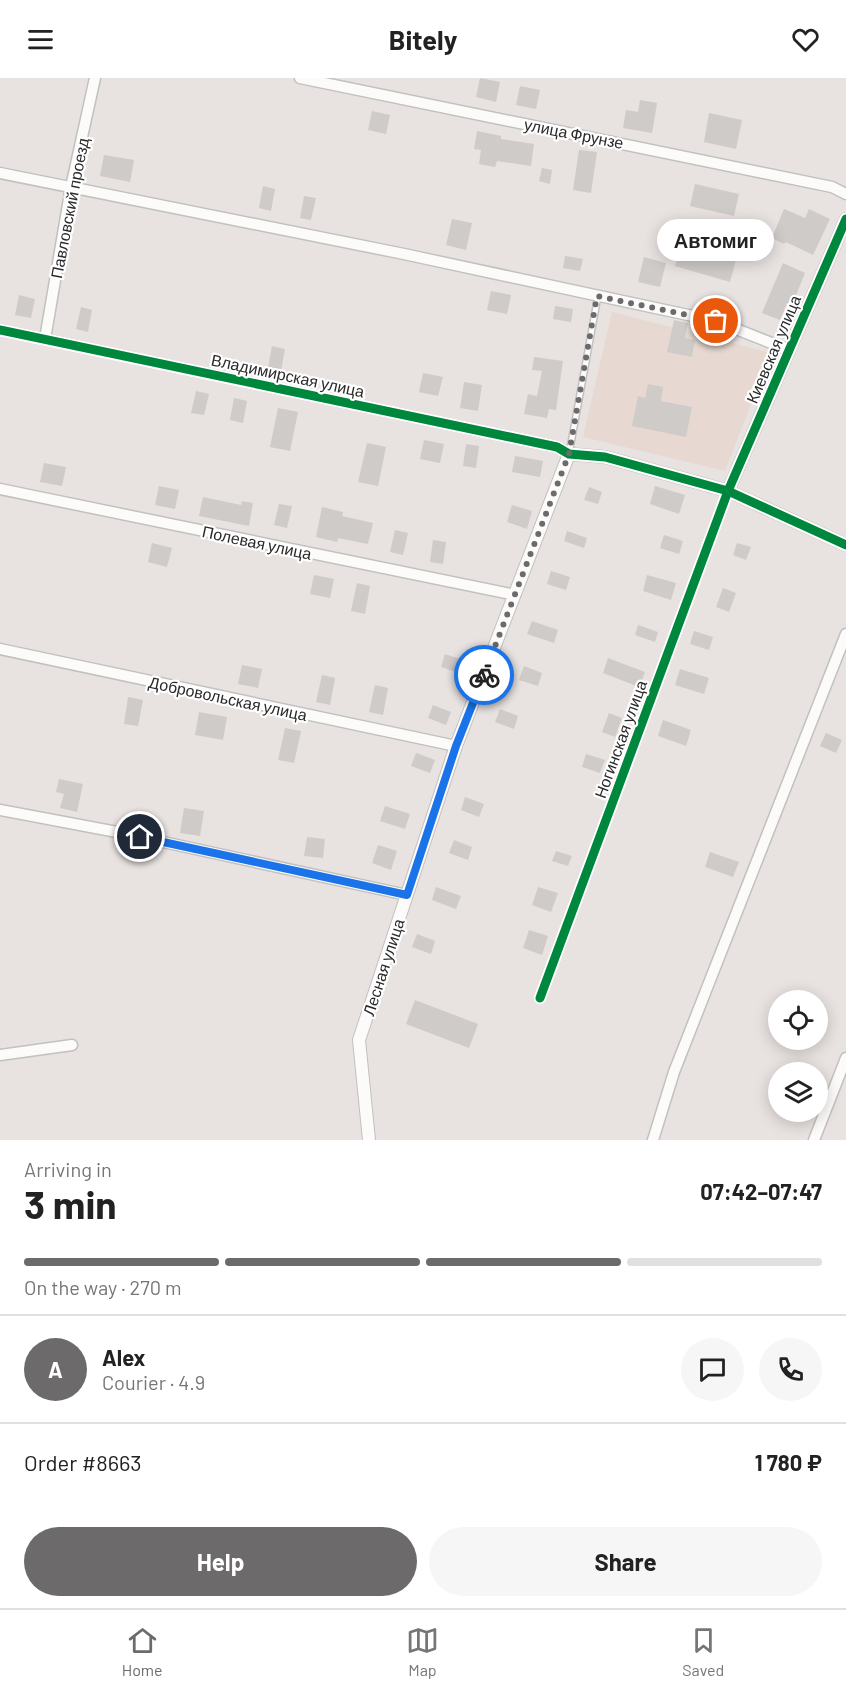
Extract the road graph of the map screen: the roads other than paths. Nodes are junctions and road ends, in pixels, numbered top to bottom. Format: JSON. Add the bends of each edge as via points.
{"nodes":[{"id":1,"x":95,"y":78,"type":"edge"},
{"id":2,"x":300,"y":78,"type":"edge"},
{"id":3,"x":0,"y":173,"type":"edge"},
{"id":4,"x":71,"y":187,"type":"junction"},
{"id":5,"x":846,"y":194,"type":"edge"},
{"id":6,"x":846,"y":219,"type":"edge"},
{"id":7,"x":597,"y":296,"type":"junction"},
{"id":8,"x":0,"y":330,"type":"edge"},
{"id":9,"x":45,"y":339,"type":"junction"},
{"id":10,"x":789,"y":350,"type":"junction"},
{"id":11,"x":569,"y":454,"type":"junction"},
{"id":12,"x":0,"y":489,"type":"edge"},
{"id":13,"x":728,"y":491,"type":"junction"},
{"id":14,"x":846,"y":545,"type":"edge"},
{"id":15,"x":515,"y":595,"type":"junction"},
{"id":16,"x":846,"y":634,"type":"edge"},
{"id":17,"x":0,"y":649,"type":"edge"},
{"id":18,"x":456,"y":746,"type":"junction"},
{"id":19,"x":0,"y":810,"type":"edge"},
{"id":20,"x":407,"y":895,"type":"junction"},
{"id":21,"x":540,"y":998,"type":"dead end"},
{"id":22,"x":72,"y":1045,"type":"dead end"},
{"id":23,"x":0,"y":1055,"type":"edge"},
{"id":24,"x":846,"y":1059,"type":"edge"},
{"id":25,"x":369,"y":1140,"type":"edge"},
{"id":26,"x":653,"y":1140,"type":"edge"},
{"id":27,"x":814,"y":1140,"type":"edge"}],
"edges":[{"from":1,"to":4,"type":"street","name":"Павловский проезд"},
{"from":2,"to":5,"type":"street","name":"улица Фрунзе","via":[[832,187]]},
{"from":3,"to":4,"type":"street"},
{"from":4,"to":7,"type":"street"},
{"from":4,"to":9,"type":"street","name":"Павловский проезд"},
{"from":6,"to":10,"type":"street","name":"Киевская улица"},
{"from":7,"to":10,"type":"street","via":[[716,321]]},
{"from":7,"to":11,"type":"lane"},
{"from":8,"to":9,"type":"street","name":"Владимирская улица"},
{"from":9,"to":11,"type":"street","name":"Владимирская улица","via":[[557,447]]},
{"from":10,"to":13,"type":"street","name":"Киевская улица"},
{"from":11,"to":13,"type":"street","via":[[605,457]]},
{"from":11,"to":15,"type":"street","name":"Лесная улица"},
{"from":12,"to":15,"type":"street","name":"Полевая улица"},
{"from":13,"to":14,"type":"street"},
{"from":13,"to":21,"type":"street","name":"Ногинская улица"},
{"from":15,"to":18,"type":"street","name":"Лесная улица"},
{"from":16,"to":26,"type":"street","via":[[674,1072]]},
{"from":17,"to":18,"type":"street","name":"Добровольская улица"},
{"from":18,"to":20,"type":"street","name":"Лесная улица"},
{"from":19,"to":20,"type":"street"},
{"from":20,"to":25,"type":"street","name":"Лесная улица","via":[[359,1040]]},
{"from":22,"to":23,"type":"street"},
{"from":24,"to":27,"type":"street"}]}
